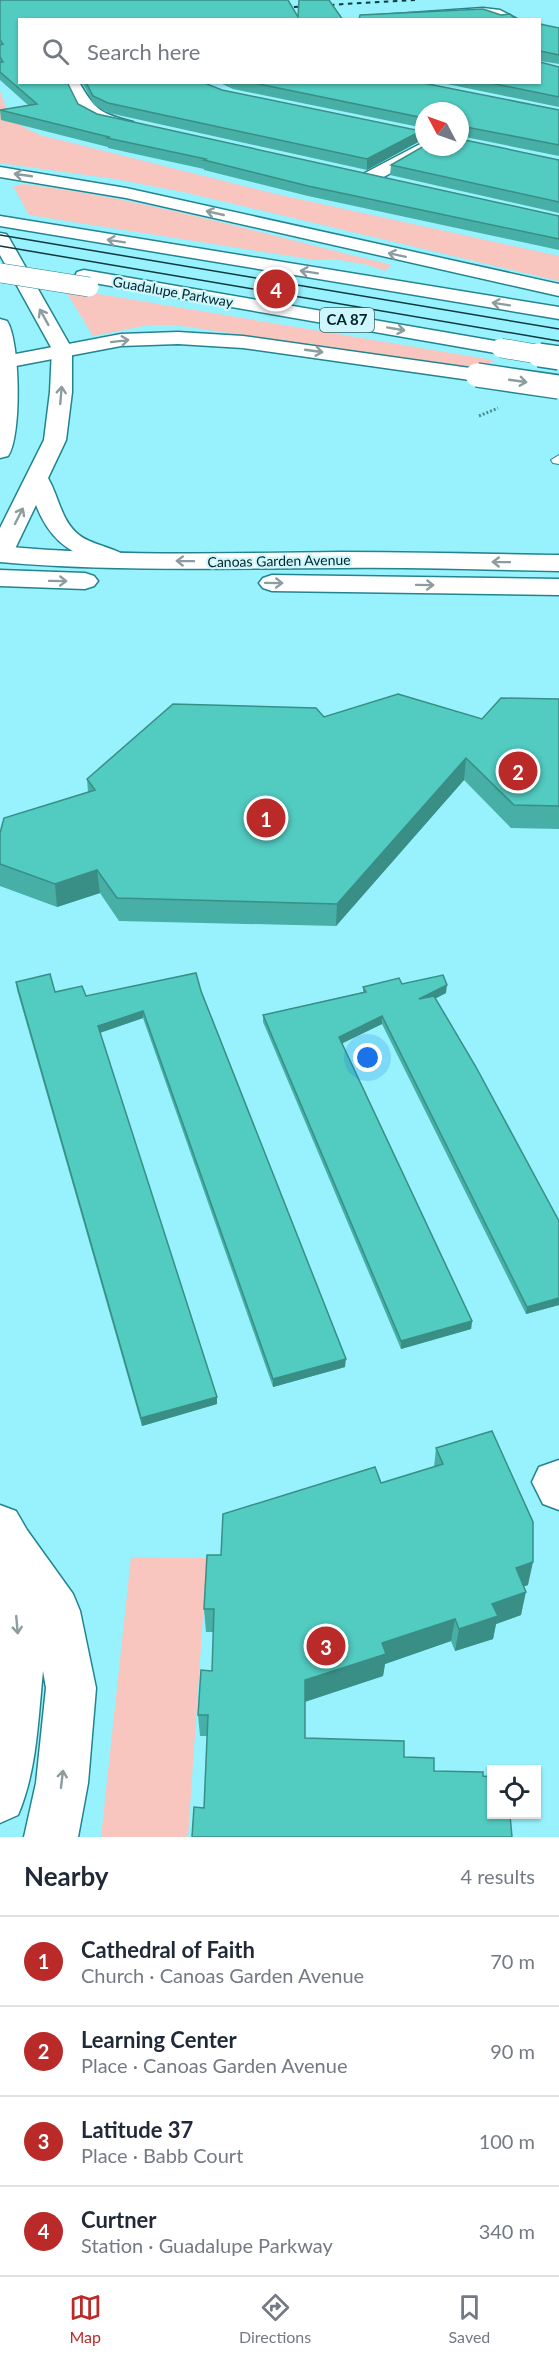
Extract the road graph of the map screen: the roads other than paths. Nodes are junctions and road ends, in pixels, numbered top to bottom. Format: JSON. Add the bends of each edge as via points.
{"nodes":[{"id":1,"x":403,"y":18,"type":"edge"},
{"id":2,"x":508,"y":18,"type":"edge"},
{"id":3,"x":72,"y":84,"type":"edge"},
{"id":4,"x":143,"y":128,"type":"edge"},
{"id":5,"x":415,"y":152,"type":"edge"},
{"id":6,"x":0,"y":172,"type":"edge"},
{"id":7,"x":391,"y":183,"type":"edge"},
{"id":8,"x":0,"y":221,"type":"edge"},
{"id":9,"x":0,"y":237,"type":"edge"},
{"id":10,"x":0,"y":261,"type":"edge"},
{"id":11,"x":0,"y":273,"type":"edge"},
{"id":12,"x":87,"y":282,"type":"junction"},
{"id":13,"x":559,"y":290,"type":"edge"},
{"id":14,"x":559,"y":314,"type":"edge"},
{"id":15,"x":0,"y":325,"type":"edge"},
{"id":16,"x":62,"y":349,"type":"junction"},
{"id":17,"x":559,"y":357,"type":"edge"},
{"id":18,"x":3,"y":362,"type":"edge"},
{"id":19,"x":559,"y":387,"type":"edge"},
{"id":20,"x":0,"y":451,"type":"edge"},
{"id":21,"x":38,"y":480,"type":"junction"},
{"id":22,"x":0,"y":553,"type":"edge"},
{"id":23,"x":116,"y":560,"type":"junction"},
{"id":24,"x":559,"y":563,"type":"edge"},
{"id":25,"x":0,"y":578,"type":"edge"},
{"id":26,"x":559,"y":587,"type":"edge"},
{"id":27,"x":559,"y":1481,"type":"edge"},
{"id":28,"x":559,"y":1489,"type":"edge"},
{"id":29,"x":3,"y":1534,"type":"edge"},
{"id":30,"x":0,"y":1797,"type":"edge"},
{"id":31,"x":51,"y":1837,"type":"edge"}],
"edges":[{"from":1,"to":2,"type":"main road","via":[[483,12]]},
{"from":3,"to":4,"type":"main road","via":[[92,114]]},
{"from":5,"to":7,"type":"main road","via":[[363,177]]},
{"from":13,"to":6,"type":"main road","one_way":true,"via":[[126,193]]},
{"from":14,"to":8,"type":"main road","one_way":true},
{"from":16,"to":9,"type":"main road","one_way":true},
{"from":10,"to":12,"type":"main road"},
{"from":11,"to":12,"type":"main road","bridge":true},
{"from":12,"to":17,"type":"main road","name":"Guadalupe Parkway","number":"CA 87","one_way":true,"bridge":true,"via":[[140,287]]},
{"from":15,"to":18,"type":"main road"},
{"from":16,"to":18,"type":"main road"},
{"from":16,"to":19,"type":"main road","one_way":true,"bridge":true,"via":[[140,339],[209,339]]},
{"from":21,"to":16,"type":"main road","one_way":true,"via":[[55,440]]},
{"from":18,"to":20,"type":"main road","via":[[7,419]]},
{"from":22,"to":21,"type":"main road","one_way":true},
{"from":21,"to":23,"type":"main road","via":[[54,523],[68,539],[90,552]]},
{"from":22,"to":23,"type":"main road","name":"Canoas Garden Avenue"},
{"from":24,"to":23,"type":"main road","name":"Canoas Garden Avenue","one_way":true},
{"from":25,"to":26,"type":"main road","name":"Canoas Garden Avenue","one_way":true},
{"from":27,"to":28,"type":"main road","via":[[555,1482]]},
{"from":29,"to":30,"type":"main road","one_way":true,"via":[[20,1656]]},
{"from":31,"to":29,"type":"main road","one_way":true,"via":[[62,1783],[71,1688],[56,1611]]}]}
